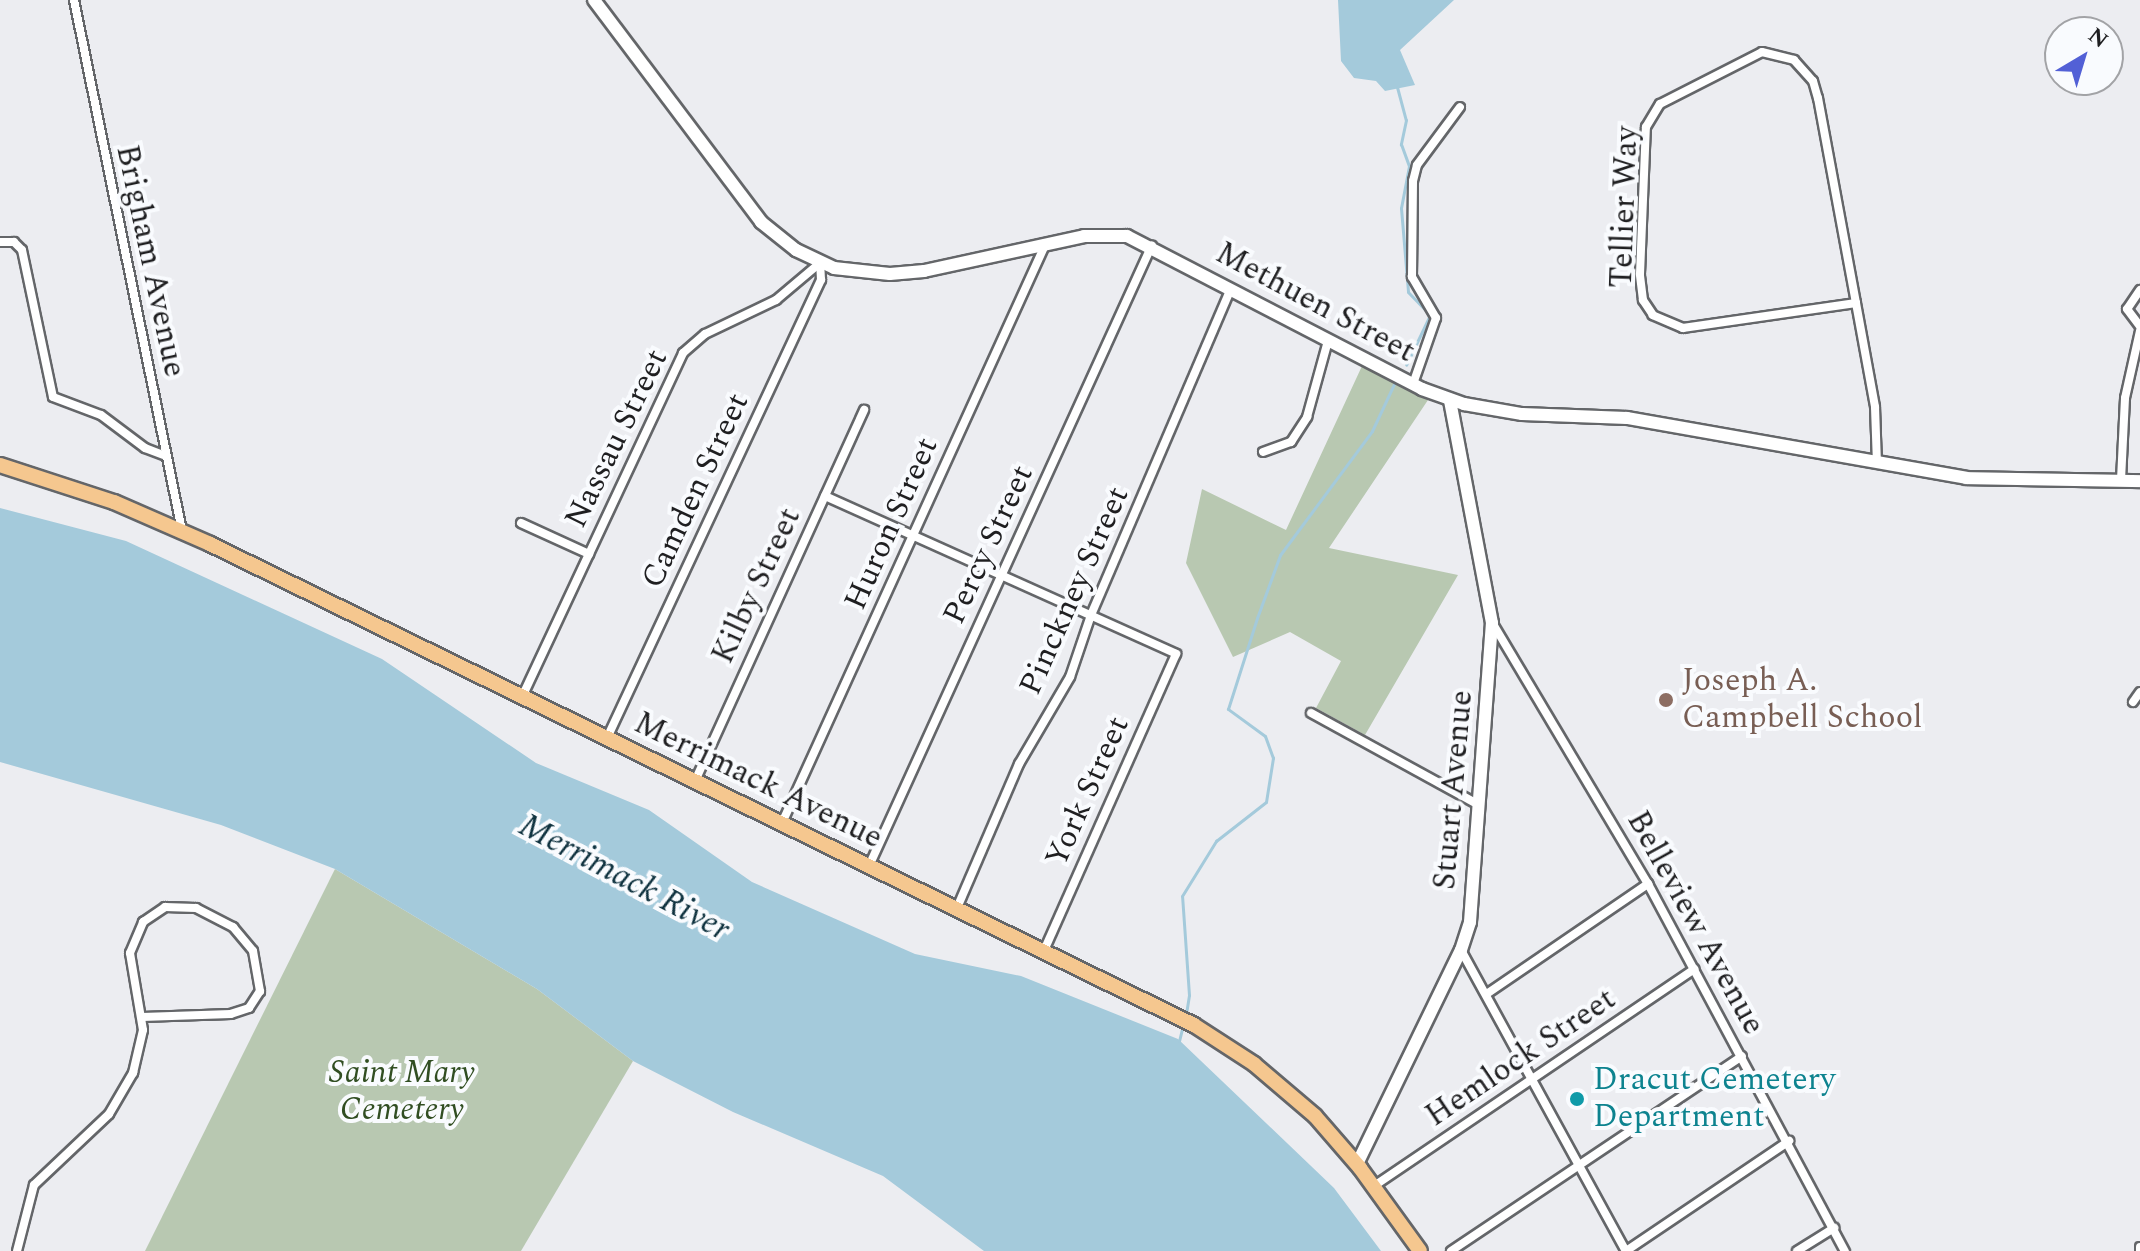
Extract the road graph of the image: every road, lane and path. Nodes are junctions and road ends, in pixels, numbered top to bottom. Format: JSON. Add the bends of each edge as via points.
{"nodes":[{"id":1,"x":74,"y":0,"type":"edge"},
{"id":2,"x":594,"y":0,"type":"edge"},
{"id":3,"x":1460,"y":107,"type":"dead end"},
{"id":4,"x":0,"y":242,"type":"edge"},
{"id":5,"x":1045,"y":245,"type":"junction"},
{"id":6,"x":1152,"y":245,"type":"junction"},
{"id":7,"x":820,"y":263,"type":"junction"},
{"id":8,"x":2140,"y":290,"type":"edge"},
{"id":9,"x":1230,"y":291,"type":"junction"},
{"id":10,"x":1856,"y":303,"type":"junction"},
{"id":11,"x":2140,"y":328,"type":"edge"},
{"id":12,"x":1328,"y":341,"type":"junction"},
{"id":13,"x":1413,"y":384,"type":"junction"},
{"id":14,"x":1450,"y":400,"type":"junction"},
{"id":15,"x":864,"y":410,"type":"dead end"},
{"id":16,"x":1263,"y":452,"type":"dead end"},
{"id":17,"x":166,"y":456,"type":"junction"},
{"id":18,"x":1877,"y":463,"type":"junction"},
{"id":19,"x":0,"y":465,"type":"edge"},
{"id":20,"x":2121,"y":480,"type":"junction"},
{"id":21,"x":2140,"y":481,"type":"edge"},
{"id":22,"x":825,"y":496,"type":"junction"},
{"id":23,"x":521,"y":523,"type":"dead end"},
{"id":24,"x":182,"y":531,"type":"junction"},
{"id":25,"x":913,"y":536,"type":"junction"},
{"id":26,"x":589,"y":554,"type":"junction"},
{"id":27,"x":1001,"y":575,"type":"junction"},
{"id":28,"x":1091,"y":615,"type":"junction"},
{"id":29,"x":1492,"y":623,"type":"junction"},
{"id":30,"x":2140,"y":692,"type":"edge"},
{"id":31,"x":522,"y":697,"type":"junction"},
{"id":32,"x":2133,"y":702,"type":"dead end"},
{"id":33,"x":1311,"y":713,"type":"dead end"},
{"id":34,"x":607,"y":738,"type":"junction"},
{"id":35,"x":695,"y":781,"type":"junction"},
{"id":36,"x":1479,"y":805,"type":"junction"},
{"id":37,"x":782,"y":823,"type":"junction"},
{"id":38,"x":869,"y":866,"type":"junction"},
{"id":39,"x":1648,"y":884,"type":"junction"},
{"id":40,"x":957,"y":908,"type":"junction"},
{"id":41,"x":1461,"y":950,"type":"junction"},
{"id":42,"x":1044,"y":951,"type":"junction"},
{"id":43,"x":1695,"y":969,"type":"junction"},
{"id":44,"x":1488,"y":993,"type":"junction"},
{"id":45,"x":142,"y":1017,"type":"junction"},
{"id":46,"x":1742,"y":1056,"type":"junction"},
{"id":47,"x":1533,"y":1079,"type":"junction"},
{"id":48,"x":1789,"y":1141,"type":"junction"},
{"id":49,"x":1357,"y":1164,"type":"junction"},
{"id":50,"x":1580,"y":1165,"type":"junction"},
{"id":51,"x":1374,"y":1186,"type":"junction"},
{"id":52,"x":1834,"y":1228,"type":"junction"},
{"id":53,"x":17,"y":1251,"type":"edge"},
{"id":54,"x":1420,"y":1251,"type":"edge"},
{"id":55,"x":1451,"y":1251,"type":"edge"},
{"id":56,"x":1626,"y":1251,"type":"edge"},
{"id":57,"x":1797,"y":1251,"type":"edge"},
{"id":58,"x":1845,"y":1251,"type":"edge"}],
"edges":[{"from":1,"to":17,"type":"street","name":"Brigham Avenue"},
{"from":2,"to":7,"type":"street","name":"Methuen Street","via":[[761,222]]},
{"from":3,"to":13,"type":"street","via":[[1417,165],[1413,181],[1412,277],[1436,318]]},
{"from":4,"to":17,"type":"street","via":[[18,245],[53,397],[112,420],[145,448]]},
{"from":5,"to":6,"type":"street","name":"Methuen Street","via":[[1099,234]]},
{"from":5,"to":7,"type":"street","name":"Methuen Street","via":[[906,273],[864,273]]},
{"from":5,"to":25,"type":"street","name":"Huron Street"},
{"from":6,"to":9,"type":"street","name":"Methuen Street"},
{"from":6,"to":27,"type":"street","name":"Percy Street"},
{"from":7,"to":26,"type":"street","name":"Nassau Street","via":[[776,300],[689,345]]},
{"from":7,"to":34,"type":"street","name":"Camden Street","via":[[821,280]]},
{"from":8,"to":11,"type":"street","via":[[2127,309]]},
{"from":9,"to":12,"type":"street","name":"Methuen Street"},
{"from":9,"to":28,"type":"street","name":"Pinckney Street"},
{"from":10,"to":10,"type":"street","name":"Tellier Way","via":[[1818,98],[1804,69],[1773,51],[1754,54],[1660,104],[1646,127],[1640,274],[1643,300],[1653,315],[1683,328]]},
{"from":10,"to":18,"type":"street","name":"Tellier Way","via":[[1877,425]]},
{"from":11,"to":20,"type":"street","via":[[2125,398]]},
{"from":12,"to":13,"type":"street","name":"Methuen Street"},
{"from":12,"to":16,"type":"street","via":[[1307,417],[1291,442]]},
{"from":13,"to":14,"type":"street","name":"Methuen Street"},
{"from":14,"to":18,"type":"street","name":"Methuen Street","via":[[1522,414],[1627,418]]},
{"from":14,"to":29,"type":"street","name":"Stuart Avenue"},
{"from":15,"to":22,"type":"street","name":"Kilby Street"},
{"from":17,"to":24,"type":"street","name":"Brigham Avenue"},
{"from":18,"to":20,"type":"street","name":"Methuen Street","via":[[1966,478]]},
{"from":19,"to":24,"type":"main road","name":"Merrimack Avenue","via":[[114,502]]},
{"from":20,"to":21,"type":"street","name":"Methuen Street"},
{"from":22,"to":25,"type":"street"},
{"from":22,"to":35,"type":"street","name":"Kilby Street"},
{"from":23,"to":26,"type":"street"},
{"from":24,"to":31,"type":"main road","name":"Merrimack Avenue"},
{"from":25,"to":27,"type":"street"},
{"from":25,"to":37,"type":"street","name":"Huron Street"},
{"from":26,"to":31,"type":"street","name":"Nassau Street"},
{"from":27,"to":28,"type":"street"},
{"from":27,"to":38,"type":"street","name":"Percy Street"},
{"from":28,"to":40,"type":"street","name":"Pinckney Street","via":[[1070,677],[1019,764]]},
{"from":28,"to":42,"type":"street","name":"York Street","via":[[1176,654]]},
{"from":29,"to":36,"type":"street","name":"Stuart Avenue"},
{"from":29,"to":39,"type":"street","name":"Belleview Avenue"},
{"from":30,"to":32,"type":"street"},
{"from":31,"to":34,"type":"main road","name":"Merrimack Avenue"},
{"from":33,"to":36,"type":"street"},
{"from":34,"to":35,"type":"main road","name":"Merrimack Avenue"},
{"from":35,"to":37,"type":"main road","name":"Merrimack Avenue"},
{"from":36,"to":41,"type":"street","name":"Stuart Avenue","via":[[1470,922]]},
{"from":37,"to":38,"type":"main road","name":"Merrimack Avenue"},
{"from":38,"to":40,"type":"main road","name":"Merrimack Avenue"},
{"from":39,"to":43,"type":"street","name":"Belleview Avenue"},
{"from":39,"to":44,"type":"street"},
{"from":40,"to":42,"type":"main road","name":"Merrimack Avenue"},
{"from":41,"to":44,"type":"street"},
{"from":41,"to":49,"type":"street","name":"Stuart Avenue"},
{"from":42,"to":49,"type":"main road","name":"Merrimack Avenue","via":[[1194,1025],[1276,1081]]},
{"from":43,"to":46,"type":"street","name":"Belleview Avenue"},
{"from":43,"to":47,"type":"street","name":"Hemlock Street"},
{"from":44,"to":47,"type":"street"},
{"from":45,"to":45,"type":"street","via":[[130,953],[137,930],[157,910],[175,905],[196,908],[233,927],[253,951],[260,991],[249,1008],[231,1014]]},
{"from":45,"to":53,"type":"street","via":[[141,1042],[127,1087],[98,1126],[34,1185]]},
{"from":46,"to":48,"type":"street","name":"Belleview Avenue"},
{"from":46,"to":50,"type":"street"},
{"from":47,"to":50,"type":"street"},
{"from":47,"to":51,"type":"street","name":"Hemlock Street"},
{"from":48,"to":52,"type":"street","name":"Belleview Avenue"},
{"from":48,"to":56,"type":"street"},
{"from":49,"to":51,"type":"main road","name":"Merrimack Avenue"},
{"from":50,"to":55,"type":"street"},
{"from":50,"to":56,"type":"street"},
{"from":51,"to":54,"type":"main road","name":"Merrimack Avenue"},
{"from":52,"to":57,"type":"street"},
{"from":52,"to":58,"type":"street","name":"Belleview Avenue"}]}
